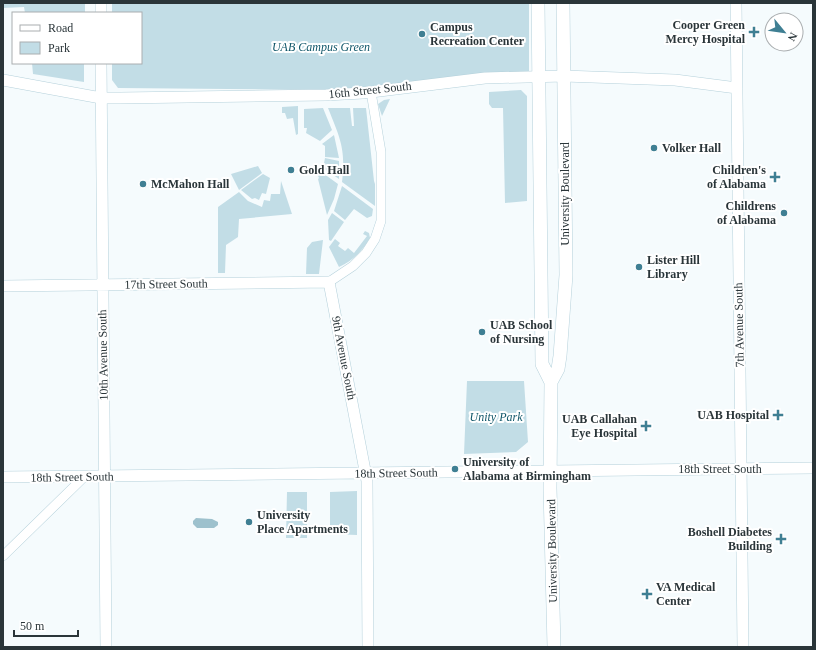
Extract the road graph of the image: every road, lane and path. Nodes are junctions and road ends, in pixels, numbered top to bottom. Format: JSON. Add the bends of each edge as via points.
{"nodes":[{"id":1,"x":538,"y":3,"type":"edge"},
{"id":2,"x":563,"y":3,"type":"edge"},
{"id":3,"x":736,"y":3,"type":"edge"},
{"id":4,"x":101,"y":64,"type":"edge"},
{"id":5,"x":539,"y":76,"type":"junction"},
{"id":6,"x":564,"y":76,"type":"junction"},
{"id":7,"x":3,"y":80,"type":"edge"},
{"id":8,"x":737,"y":88,"type":"junction"},
{"id":9,"x":371,"y":92,"type":"junction"},
{"id":10,"x":101,"y":98,"type":"junction"},
{"id":11,"x":329,"y":282,"type":"junction"},
{"id":12,"x":102,"y":285,"type":"junction"},
{"id":13,"x":3,"y":286,"type":"edge"},
{"id":14,"x":551,"y":382,"type":"junction"},
{"id":15,"x":813,"y":468,"type":"edge"},
{"id":16,"x":741,"y":469,"type":"junction"},
{"id":17,"x":551,"y":470,"type":"junction"},
{"id":18,"x":366,"y":473,"type":"junction"},
{"id":19,"x":86,"y":476,"type":"junction"},
{"id":20,"x":105,"y":476,"type":"junction"},
{"id":21,"x":3,"y":477,"type":"edge"},
{"id":22,"x":3,"y":556,"type":"edge"},
{"id":23,"x":106,"y":647,"type":"edge"},
{"id":24,"x":368,"y":647,"type":"edge"},
{"id":25,"x":554,"y":647,"type":"edge"},
{"id":26,"x":742,"y":647,"type":"edge"}],
"edges":[{"from":1,"to":5,"type":"main road","name":"University Boulevard"},
{"from":2,"to":6,"type":"main road","name":"University Boulevard"},
{"from":3,"to":8,"type":"street","name":"7th Avenue South"},
{"from":4,"to":10,"type":"street","name":"10th Avenue South"},
{"from":5,"to":6,"type":"street","name":"16th Street South"},
{"from":5,"to":9,"type":"street","name":"16th Street South","via":[[485,78]]},
{"from":5,"to":14,"type":"main road","name":"University Boulevard","via":[[542,364]]},
{"from":6,"to":8,"type":"street","name":"16th Street South","via":[[675,80]]},
{"from":6,"to":14,"type":"main road","name":"University Boulevard","via":[[566,275],[560,356],[558,369]]},
{"from":7,"to":10,"type":"street","name":"16th Street South"},
{"from":8,"to":16,"type":"street","name":"7th Avenue South"},
{"from":9,"to":10,"type":"street","name":"16th Street South","via":[[317,96]]},
{"from":9,"to":11,"type":"street","via":[[381,152],[381,221],[375,239],[366,253],[353,266]]},
{"from":10,"to":12,"type":"street","name":"10th Avenue South"},
{"from":11,"to":12,"type":"street","name":"17th Street South"},
{"from":11,"to":18,"type":"street","name":"9th Avenue South"},
{"from":12,"to":13,"type":"street","name":"17th Street South"},
{"from":12,"to":20,"type":"street","name":"10th Avenue South"},
{"from":14,"to":17,"type":"main road","name":"University Boulevard"},
{"from":15,"to":16,"type":"street","name":"18th Street South"},
{"from":16,"to":17,"type":"street","name":"18th Street South"},
{"from":16,"to":26,"type":"street","name":"7th Avenue South"},
{"from":17,"to":18,"type":"street","name":"18th Street South"},
{"from":17,"to":25,"type":"main road","name":"University Boulevard"},
{"from":18,"to":20,"type":"street","name":"18th Street South"},
{"from":18,"to":24,"type":"street","name":"9th Avenue South"},
{"from":19,"to":20,"type":"street","name":"18th Street South"},
{"from":19,"to":21,"type":"street","name":"18th Street South"},
{"from":19,"to":22,"type":"street"},
{"from":20,"to":23,"type":"street","name":"10th Avenue South"}]}
